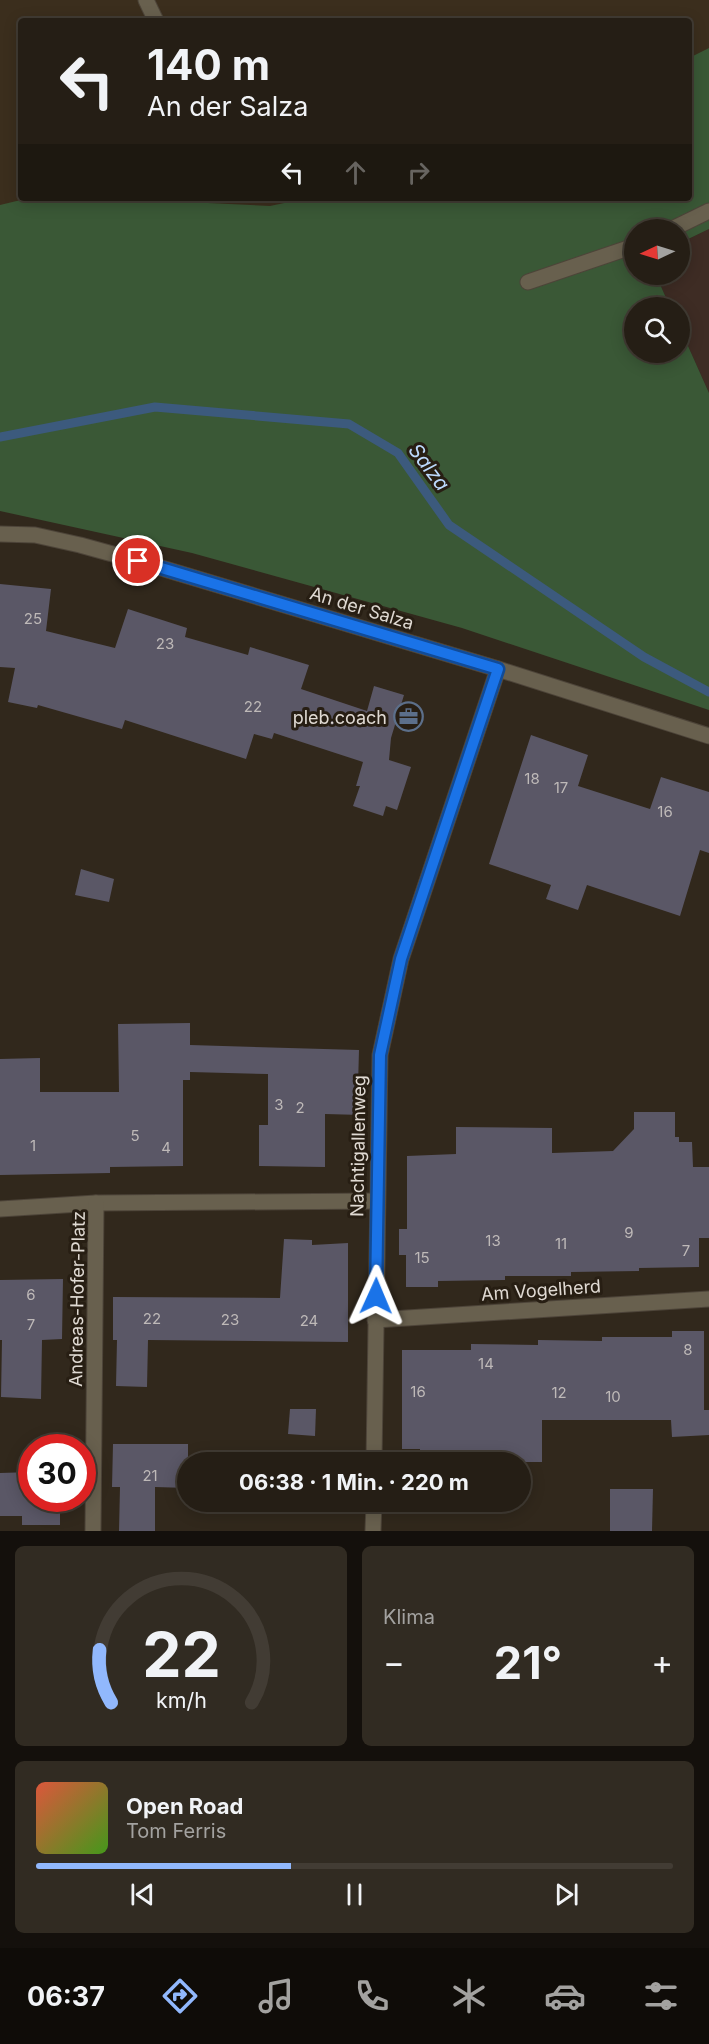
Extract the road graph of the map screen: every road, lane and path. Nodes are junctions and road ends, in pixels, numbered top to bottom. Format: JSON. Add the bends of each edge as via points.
{"nodes":[{"id":1,"x":146,"y":0,"type":"edge"},
{"id":2,"x":155,"y":18,"type":"edge"},
{"id":3,"x":709,"y":211,"type":"edge"},
{"id":4,"x":690,"y":220,"type":"edge"},
{"id":5,"x":624,"y":249,"type":"edge"},
{"id":6,"x":528,"y":282,"type":"dead end"},
{"id":7,"x":0,"y":534,"type":"edge"},
{"id":8,"x":498,"y":669,"type":"junction"},
{"id":9,"x":709,"y":736,"type":"edge"},
{"id":10,"x":377,"y":1201,"type":"junction"},
{"id":11,"x":96,"y":1203,"type":"junction"},
{"id":12,"x":0,"y":1209,"type":"edge"},
{"id":13,"x":709,"y":1299,"type":"edge"},
{"id":14,"x":375,"y":1320,"type":"junction"},
{"id":15,"x":374,"y":1452,"type":"edge"},
{"id":16,"x":374,"y":1512,"type":"edge"},
{"id":17,"x":93,"y":1531,"type":"edge"},
{"id":18,"x":374,"y":1531,"type":"edge"}],
"edges":[{"from":1,"to":2,"type":"street"},
{"from":3,"to":4,"type":"street"},
{"from":5,"to":6,"type":"street"},
{"from":7,"to":8,"type":"street","name":"An der Salza","via":[[80,545]]},
{"from":8,"to":9,"type":"street","name":"An der Salza"},
{"from":8,"to":10,"type":"street","name":"Nachtigallenweg","via":[[401,959],[380,1055]]},
{"from":10,"to":11,"type":"street","name":"Andreas-Hofer-Platz"},
{"from":10,"to":14,"type":"street","name":"Nachtigallenweg"},
{"from":11,"to":12,"type":"street"},
{"from":11,"to":17,"type":"street","name":"Andreas-Hofer-Platz"},
{"from":13,"to":14,"type":"street","name":"Am Vogelherd"},
{"from":14,"to":15,"type":"street","name":"Nachtigallenweg"},
{"from":16,"to":18,"type":"street"}]}
